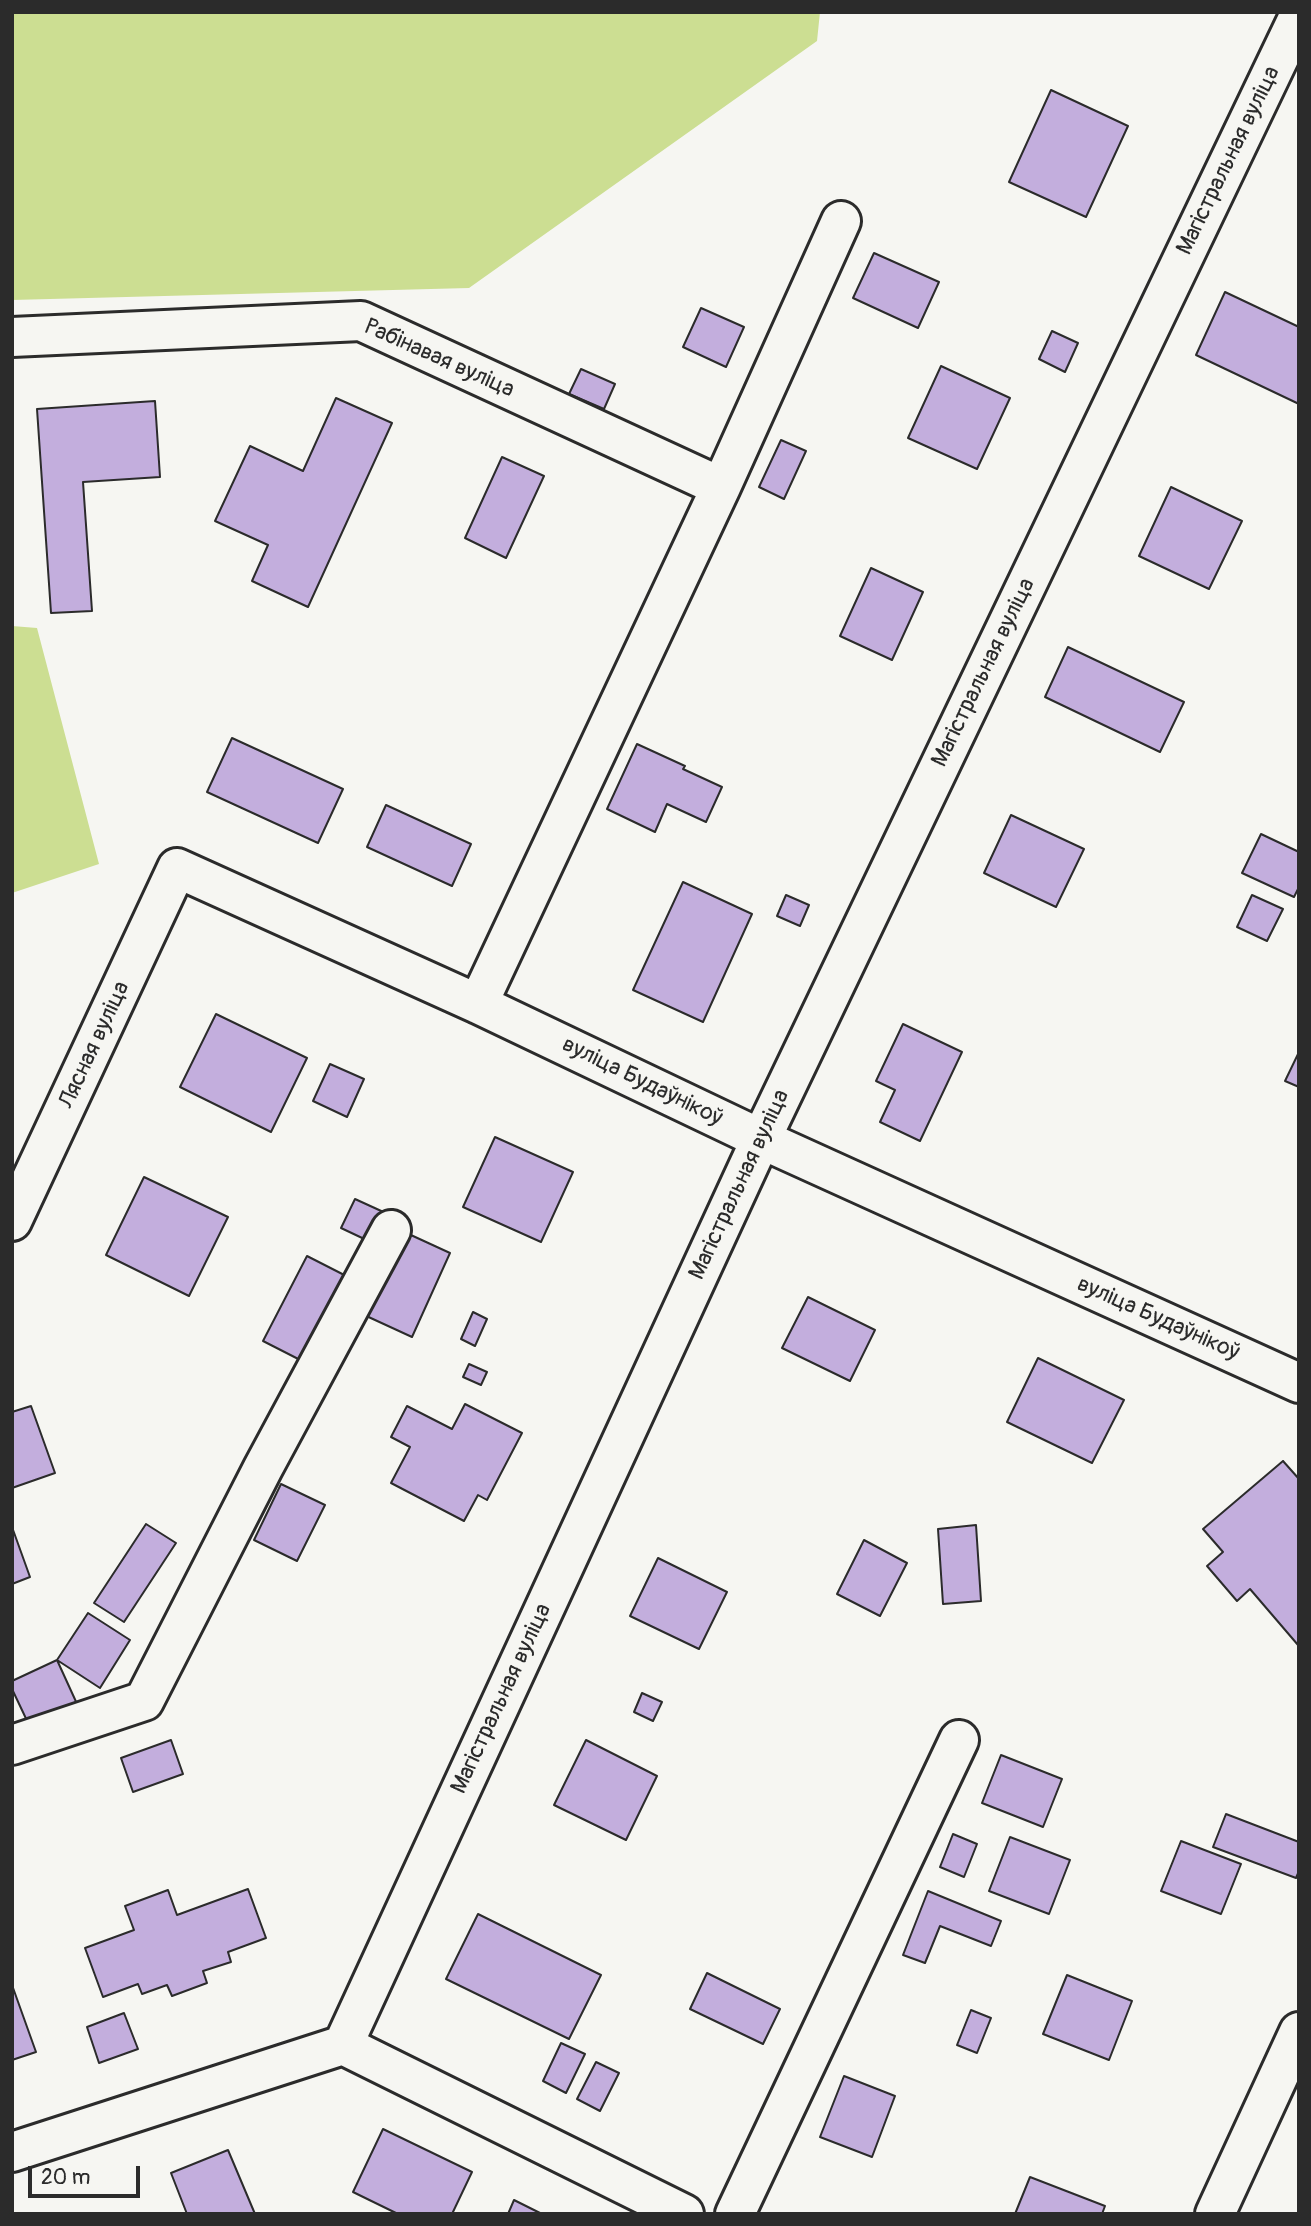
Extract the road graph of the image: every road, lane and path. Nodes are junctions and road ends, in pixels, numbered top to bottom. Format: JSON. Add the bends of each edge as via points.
{"nodes":[{"id":1,"x":1299,"y":16,"type":"edge"},
{"id":2,"x":841,"y":221,"type":"dead end"},
{"id":3,"x":12,"y":337,"type":"edge"},
{"id":4,"x":721,"y":487,"type":"junction"},
{"id":5,"x":177,"y":868,"type":"joint"},
{"id":6,"x":478,"y":1004,"type":"junction"},
{"id":7,"x":761,"y":1139,"type":"junction"},
{"id":8,"x":12,"y":1221,"type":"edge"},
{"id":9,"x":391,"y":1230,"type":"dead end"},
{"id":10,"x":1299,"y":1383,"type":"edge"},
{"id":11,"x":959,"y":1740,"type":"dead end"},
{"id":12,"x":12,"y":1745,"type":"edge"},
{"id":13,"x":1299,"y":2032,"type":"edge"},
{"id":14,"x":343,"y":2045,"type":"junction"},
{"id":15,"x":12,"y":2152,"type":"edge"},
{"id":16,"x":684,"y":2214,"type":"edge"},
{"id":17,"x":735,"y":2214,"type":"edge"},
{"id":18,"x":1216,"y":2214,"type":"edge"}],
"edges":[{"from":1,"to":7,"type":"street","name":"Магістральная вуліца"},
{"from":2,"to":4,"type":"street"},
{"from":3,"to":4,"type":"street","name":"Рабінавая вуліца","via":[[360,321]]},
{"from":4,"to":6,"type":"street"},
{"from":5,"to":6,"type":"street","name":"вуліца Будаўнікоў"},
{"from":5,"to":8,"type":"street","name":"Лясная вуліца"},
{"from":6,"to":7,"type":"street","name":"вуліца Будаўнікоў"},
{"from":7,"to":10,"type":"street","name":"вуліца Будаўнікоў"},
{"from":7,"to":14,"type":"street","name":"Магістральная вуліца"},
{"from":9,"to":12,"type":"street","via":[[144,1701]]},
{"from":11,"to":17,"type":"street"},
{"from":13,"to":18,"type":"street"},
{"from":14,"to":15,"type":"street"},
{"from":14,"to":16,"type":"street"}]}
